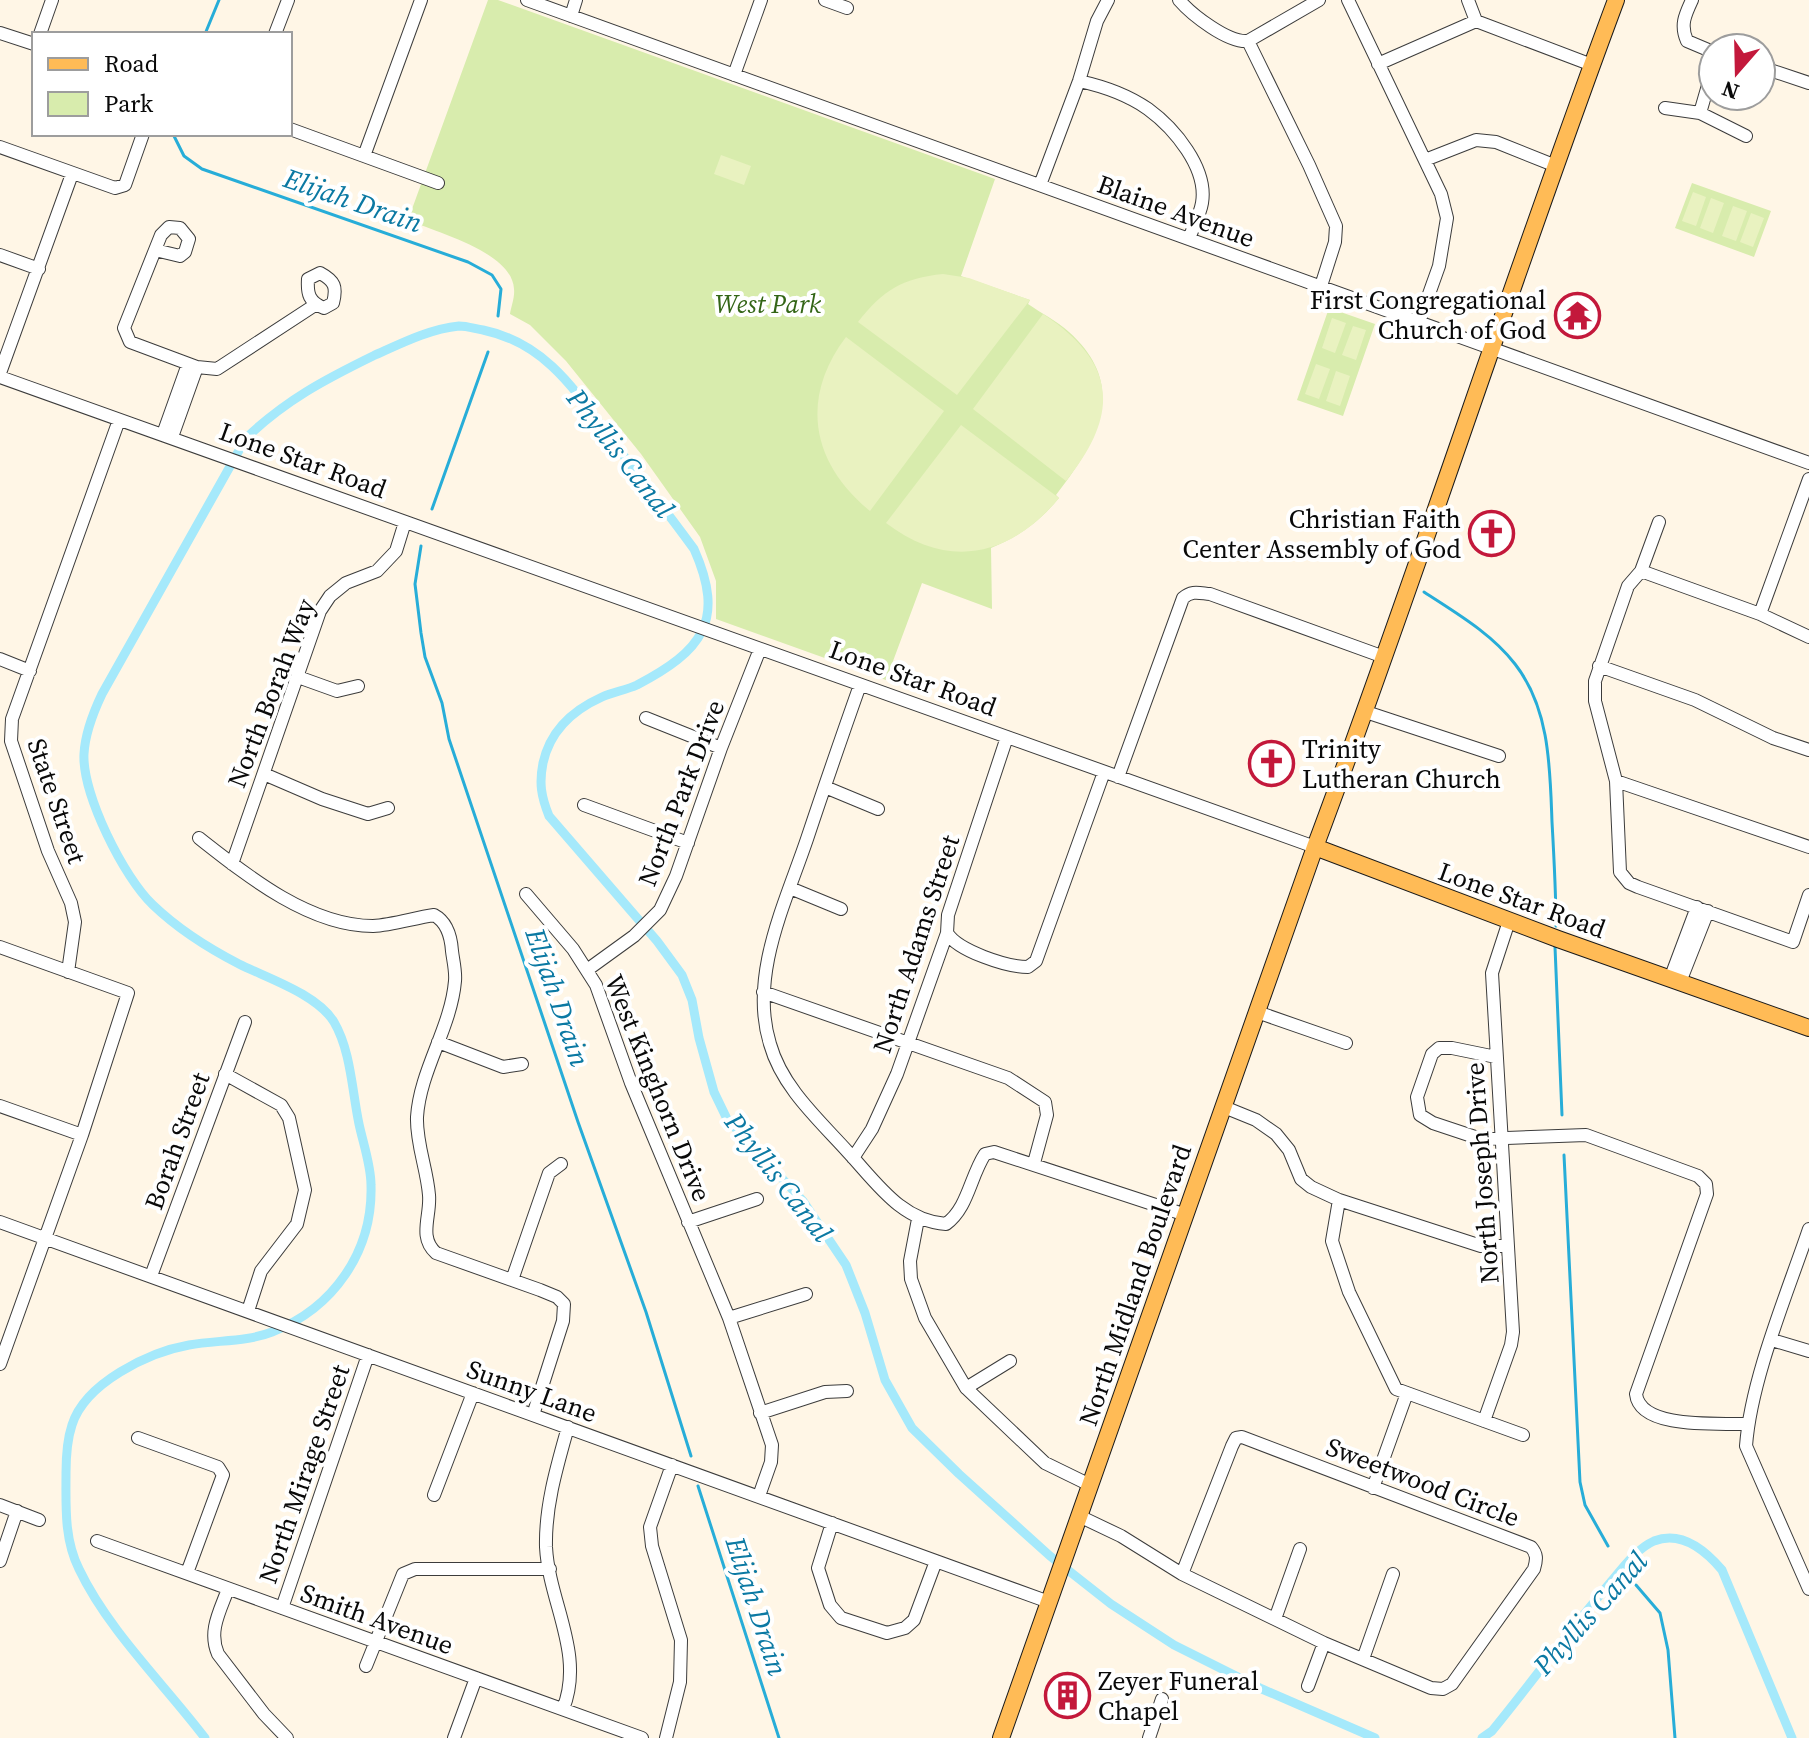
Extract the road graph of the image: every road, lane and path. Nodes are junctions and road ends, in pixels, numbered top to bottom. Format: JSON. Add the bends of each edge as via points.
{"nodes":[{"id":1,"x":52,"y":0,"type":"edge"},
{"id":2,"x":288,"y":0,"type":"edge"},
{"id":3,"x":421,"y":0,"type":"edge"},
{"id":4,"x":527,"y":0,"type":"edge"},
{"id":5,"x":576,"y":0,"type":"edge"},
{"id":6,"x":761,"y":0,"type":"edge"},
{"id":7,"x":825,"y":0,"type":"edge"},
{"id":8,"x":1108,"y":0,"type":"edge"},
{"id":9,"x":1179,"y":0,"type":"edge"},
{"id":10,"x":1319,"y":0,"type":"edge"},
{"id":11,"x":1348,"y":0,"type":"edge"},
{"id":12,"x":1468,"y":0,"type":"edge"},
{"id":13,"x":1616,"y":0,"type":"edge"},
{"id":14,"x":1692,"y":0,"type":"edge"},
{"id":15,"x":847,"y":8,"type":"dead end"},
{"id":16,"x":571,"y":16,"type":"junction"},
{"id":17,"x":1476,"y":21,"type":"junction"},
{"id":18,"x":41,"y":32,"type":"edge"},
{"id":19,"x":276,"y":32,"type":"edge"},
{"id":20,"x":0,"y":33,"type":"edge"},
{"id":21,"x":1248,"y":41,"type":"junction"},
{"id":22,"x":32,"y":43,"type":"edge"},
{"id":23,"x":1697,"y":45,"type":"edge"},
{"id":24,"x":1378,"y":64,"type":"junction"},
{"id":25,"x":1592,"y":65,"type":"junction"},
{"id":26,"x":1777,"y":72,"type":"edge"},
{"id":27,"x":734,"y":75,"type":"junction"},
{"id":28,"x":1079,"y":81,"type":"junction"},
{"id":29,"x":1809,"y":83,"type":"edge"},
{"id":30,"x":1665,"y":108,"type":"dead end"},
{"id":31,"x":1700,"y":113,"type":"joint"},
{"id":32,"x":292,"y":130,"type":"edge"},
{"id":33,"x":142,"y":136,"type":"edge"},
{"id":34,"x":1746,"y":136,"type":"dead end"},
{"id":35,"x":0,"y":147,"type":"edge"},
{"id":36,"x":364,"y":156,"type":"junction"},
{"id":37,"x":1425,"y":160,"type":"junction"},
{"id":38,"x":1556,"y":166,"type":"junction"},
{"id":39,"x":72,"y":174,"type":"junction"},
{"id":40,"x":438,"y":183,"type":"dead end"},
{"id":41,"x":1040,"y":185,"type":"junction"},
{"id":42,"x":1189,"y":239,"type":"junction"},
{"id":43,"x":155,"y":250,"type":"dead end"},
{"id":44,"x":0,"y":255,"type":"edge"},
{"id":45,"x":39,"y":269,"type":"junction"},
{"id":46,"x":1321,"y":286,"type":"junction"},
{"id":47,"x":315,"y":305,"type":"dead end"},
{"id":48,"x":1419,"y":322,"type":"junction"},
{"id":49,"x":1491,"y":348,"type":"junction"},
{"id":50,"x":193,"y":366,"type":"junction"},
{"id":51,"x":0,"y":375,"type":"edge"},
{"id":52,"x":119,"y":420,"type":"junction"},
{"id":53,"x":168,"y":436,"type":"junction"},
{"id":54,"x":1809,"y":463,"type":"edge"},
{"id":55,"x":1809,"y":479,"type":"edge"},
{"id":56,"x":405,"y":522,"type":"junction"},
{"id":57,"x":1659,"y":522,"type":"dead end"},
{"id":58,"x":1641,"y":571,"type":"junction"},
{"id":59,"x":1760,"y":614,"type":"junction"},
{"id":60,"x":1809,"y":637,"type":"edge"},
{"id":61,"x":760,"y":649,"type":"junction"},
{"id":62,"x":1384,"y":657,"type":"junction"},
{"id":63,"x":0,"y":659,"type":"edge"},
{"id":64,"x":1599,"y":666,"type":"junction"},
{"id":65,"x":30,"y":671,"type":"junction"},
{"id":66,"x":298,"y":677,"type":"junction"},
{"id":67,"x":860,"y":685,"type":"junction"},
{"id":68,"x":358,"y":686,"type":"dead end"},
{"id":69,"x":1366,"y":712,"type":"junction"},
{"id":70,"x":646,"y":718,"type":"dead end"},
{"id":71,"x":1007,"y":737,"type":"junction"},
{"id":72,"x":721,"y":748,"type":"junction"},
{"id":73,"x":1809,"y":750,"type":"edge"},
{"id":74,"x":1499,"y":756,"type":"dead end"},
{"id":75,"x":1104,"y":772,"type":"junction"},
{"id":76,"x":264,"y":774,"type":"junction"},
{"id":77,"x":1118,"y":777,"type":"junction"},
{"id":78,"x":1616,"y":781,"type":"junction"},
{"id":79,"x":825,"y":787,"type":"junction"},
{"id":80,"x":584,"y":805,"type":"dead end"},
{"id":81,"x":388,"y":808,"type":"dead end"},
{"id":82,"x":878,"y":809,"type":"dead end"},
{"id":83,"x":199,"y":838,"type":"dead end"},
{"id":84,"x":688,"y":843,"type":"junction"},
{"id":85,"x":1315,"y":847,"type":"junction"},
{"id":86,"x":1809,"y":847,"type":"edge"},
{"id":87,"x":232,"y":864,"type":"junction"},
{"id":88,"x":790,"y":888,"type":"junction"},
{"id":89,"x":526,"y":894,"type":"dead end"},
{"id":90,"x":1809,"y":895,"type":"edge"},
{"id":91,"x":841,"y":909,"type":"dead end"},
{"id":92,"x":1702,"y":909,"type":"junction"},
{"id":93,"x":1509,"y":921,"type":"junction"},
{"id":94,"x":947,"y":933,"type":"junction"},
{"id":95,"x":0,"y":947,"type":"edge"},
{"id":96,"x":587,"y":970,"type":"junction"},
{"id":97,"x":68,"y":972,"type":"junction"},
{"id":98,"x":1675,"y":981,"type":"junction"},
{"id":99,"x":763,"y":992,"type":"junction"},
{"id":100,"x":1257,"y":1012,"type":"junction"},
{"id":101,"x":245,"y":1022,"type":"dead end"},
{"id":102,"x":1809,"y":1028,"type":"edge"},
{"id":103,"x":438,"y":1042,"type":"junction"},
{"id":104,"x":908,"y":1042,"type":"junction"},
{"id":105,"x":1346,"y":1043,"type":"dead end"},
{"id":106,"x":1496,"y":1057,"type":"junction"},
{"id":107,"x":522,"y":1064,"type":"dead end"},
{"id":108,"x":225,"y":1074,"type":"junction"},
{"id":109,"x":0,"y":1106,"type":"edge"},
{"id":110,"x":1224,"y":1107,"type":"junction"},
{"id":111,"x":82,"y":1135,"type":"junction"},
{"id":112,"x":1500,"y":1140,"type":"junction"},
{"id":113,"x":853,"y":1158,"type":"junction"},
{"id":114,"x":1034,"y":1163,"type":"junction"},
{"id":115,"x":561,"y":1164,"type":"dead end"},
{"id":116,"x":757,"y":1199,"type":"dead end"},
{"id":117,"x":1339,"y":1200,"type":"junction"},
{"id":118,"x":1186,"y":1215,"type":"junction"},
{"id":119,"x":918,"y":1219,"type":"junction"},
{"id":120,"x":0,"y":1222,"type":"edge"},
{"id":121,"x":688,"y":1222,"type":"junction"},
{"id":122,"x":1809,"y":1229,"type":"edge"},
{"id":123,"x":44,"y":1238,"type":"junction"},
{"id":124,"x":1507,"y":1246,"type":"junction"},
{"id":125,"x":151,"y":1276,"type":"junction"},
{"id":126,"x":512,"y":1280,"type":"junction"},
{"id":127,"x":806,"y":1294,"type":"dead end"},
{"id":128,"x":248,"y":1311,"type":"junction"},
{"id":129,"x":729,"y":1318,"type":"junction"},
{"id":130,"x":4,"y":1337,"type":"edge"},
{"id":131,"x":1772,"y":1340,"type":"junction"},
{"id":132,"x":1809,"y":1351,"type":"edge"},
{"id":133,"x":368,"y":1355,"type":"junction"},
{"id":134,"x":1010,"y":1361,"type":"dead end"},
{"id":135,"x":0,"y":1364,"type":"edge"},
{"id":136,"x":966,"y":1388,"type":"junction"},
{"id":137,"x":847,"y":1391,"type":"dead end"},
{"id":138,"x":473,"y":1393,"type":"junction"},
{"id":139,"x":1407,"y":1393,"type":"junction"},
{"id":140,"x":760,"y":1413,"type":"junction"},
{"id":141,"x":533,"y":1415,"type":"junction"},
{"id":142,"x":1484,"y":1421,"type":"junction"},
{"id":143,"x":1747,"y":1424,"type":"junction"},
{"id":144,"x":568,"y":1427,"type":"junction"},
{"id":145,"x":1523,"y":1435,"type":"dead end"},
{"id":146,"x":138,"y":1438,"type":"dead end"},
{"id":147,"x":672,"y":1465,"type":"junction"},
{"id":148,"x":1090,"y":1485,"type":"junction"},
{"id":149,"x":1373,"y":1488,"type":"junction"},
{"id":150,"x":434,"y":1495,"type":"dead end"},
{"id":151,"x":759,"y":1496,"type":"junction"},
{"id":152,"x":0,"y":1505,"type":"edge"},
{"id":153,"x":17,"y":1511,"type":"junction"},
{"id":154,"x":1079,"y":1516,"type":"junction"},
{"id":155,"x":39,"y":1520,"type":"dead end"},
{"id":156,"x":832,"y":1523,"type":"junction"},
{"id":157,"x":97,"y":1541,"type":"dead end"},
{"id":158,"x":1300,"y":1549,"type":"dead end"},
{"id":159,"x":0,"y":1561,"type":"edge"},
{"id":160,"x":936,"y":1561,"type":"junction"},
{"id":161,"x":550,"y":1569,"type":"junction"},
{"id":162,"x":187,"y":1573,"type":"junction"},
{"id":163,"x":1182,"y":1574,"type":"junction"},
{"id":164,"x":1393,"y":1574,"type":"dead end"},
{"id":165,"x":228,"y":1589,"type":"junction"},
{"id":166,"x":1809,"y":1589,"type":"edge"},
{"id":167,"x":1049,"y":1602,"type":"junction"},
{"id":168,"x":282,"y":1608,"type":"junction"},
{"id":169,"x":1275,"y":1619,"type":"junction"},
{"id":170,"x":377,"y":1642,"type":"junction"},
{"id":171,"x":1324,"y":1643,"type":"junction"},
{"id":172,"x":1363,"y":1659,"type":"junction"},
{"id":173,"x":366,"y":1666,"type":"dead end"},
{"id":174,"x":476,"y":1678,"type":"junction"},
{"id":175,"x":1308,"y":1686,"type":"dead end"},
{"id":176,"x":1162,"y":1699,"type":"dead end"},
{"id":177,"x":563,"y":1709,"type":"junction"},
{"id":178,"x":606,"y":1732,"type":"edge"},
{"id":179,"x":287,"y":1738,"type":"edge"},
{"id":180,"x":454,"y":1738,"type":"edge"},
{"id":181,"x":642,"y":1738,"type":"edge"},
{"id":182,"x":666,"y":1738,"type":"edge"},
{"id":183,"x":1001,"y":1738,"type":"edge"},
{"id":184,"x":1149,"y":1738,"type":"edge"}],
"edges":[{"from":1,"to":18,"type":"street"},
{"from":2,"to":19,"type":"street"},
{"from":3,"to":36,"type":"street"},
{"from":4,"to":16,"type":"street","name":"Blaine Avenue"},
{"from":5,"to":16,"type":"street"},
{"from":6,"to":27,"type":"street"},
{"from":7,"to":15,"type":"street"},
{"from":8,"to":28,"type":"street"},
{"from":9,"to":21,"type":"street","via":[[1222,34]]},
{"from":10,"to":21,"type":"street"},
{"from":11,"to":24,"type":"street"},
{"from":12,"to":17,"type":"street"},
{"from":13,"to":25,"type":"main road","name":"North Midland Boulevard"},
{"from":14,"to":23,"type":"street","via":[[1683,31],[1687,41]]},
{"from":16,"to":27,"type":"street","name":"Blaine Avenue"},
{"from":17,"to":24,"type":"street"},
{"from":17,"to":25,"type":"street"},
{"from":20,"to":22,"type":"street"},
{"from":21,"to":46,"type":"street","via":[[1336,226]]},
{"from":24,"to":37,"type":"street"},
{"from":25,"to":38,"type":"main road","name":"North Midland Boulevard"},
{"from":26,"to":29,"type":"street"},
{"from":27,"to":41,"type":"street","name":"Blaine Avenue"},
{"from":28,"to":41,"type":"street"},
{"from":28,"to":42,"type":"street","via":[[1146,108],[1194,162],[1202,202]]},
{"from":30,"to":31,"type":"street"},
{"from":31,"to":34,"type":"street"},
{"from":32,"to":36,"type":"street"},
{"from":33,"to":39,"type":"street","via":[[121,188]]},
{"from":35,"to":39,"type":"street"},
{"from":36,"to":40,"type":"street"},
{"from":37,"to":38,"type":"street","via":[[1476,140],[1496,142]]},
{"from":37,"to":48,"type":"street","via":[[1447,218],[1439,266]]},
{"from":38,"to":49,"type":"main road","name":"North Midland Boulevard"},
{"from":39,"to":45,"type":"street"},
{"from":41,"to":42,"type":"street","name":"Blaine Avenue"},
{"from":42,"to":46,"type":"street","name":"Blaine Avenue"},
{"from":43,"to":50,"type":"street","via":[[124,328],[130,342]]},
{"from":44,"to":45,"type":"street"},
{"from":45,"to":51,"type":"street"},
{"from":46,"to":48,"type":"street","name":"Blaine Avenue"},
{"from":47,"to":50,"type":"street","via":[[217,369]]},
{"from":48,"to":49,"type":"street","name":"Blaine Avenue"},
{"from":49,"to":54,"type":"street","name":"Blaine Avenue"},
{"from":49,"to":62,"type":"main road","name":"North Midland Boulevard"},
{"from":50,"to":53,"type":"street"},
{"from":51,"to":52,"type":"street","name":"Lone Star Road"},
{"from":52,"to":53,"type":"street","name":"Lone Star Road"},
{"from":52,"to":65,"type":"street","name":"State Street"},
{"from":53,"to":56,"type":"street","name":"Lone Star Road"},
{"from":55,"to":59,"type":"street"},
{"from":56,"to":61,"type":"street","name":"Lone Star Road"},
{"from":56,"to":66,"type":"street","name":"North Borah Way","via":[[396,551],[377,571],[330,596]]},
{"from":57,"to":58,"type":"street"},
{"from":58,"to":59,"type":"street"},
{"from":58,"to":64,"type":"street","via":[[1628,586]]},
{"from":59,"to":60,"type":"street"},
{"from":61,"to":67,"type":"street","name":"Lone Star Road"},
{"from":61,"to":72,"type":"street","name":"North Park Drive"},
{"from":62,"to":69,"type":"main road","name":"North Midland Boulevard"},
{"from":62,"to":77,"type":"street","via":[[1210,594],[1188,594]]},
{"from":63,"to":65,"type":"street"},
{"from":64,"to":73,"type":"street","via":[[1695,700]]},
{"from":64,"to":78,"type":"street","via":[[1595,701]]},
{"from":65,"to":97,"type":"street","name":"State Street","via":[[12,719],[11,741],[71,903],[75,922]]},
{"from":66,"to":68,"type":"street","via":[[337,691]]},
{"from":66,"to":76,"type":"street","name":"North Borah Way"},
{"from":67,"to":71,"type":"street","name":"Lone Star Road"},
{"from":67,"to":79,"type":"street"},
{"from":69,"to":74,"type":"street"},
{"from":69,"to":85,"type":"main road","name":"North Midland Boulevard"},
{"from":70,"to":72,"type":"street"},
{"from":71,"to":75,"type":"street","name":"Lone Star Road"},
{"from":71,"to":94,"type":"street","name":"North Adams Street","via":[[948,915]]},
{"from":72,"to":84,"type":"street","name":"North Park Drive"},
{"from":75,"to":77,"type":"street","name":"Lone Star Road"},
{"from":75,"to":94,"type":"street","via":[[1036,961],[1013,967],[952,941]]},
{"from":76,"to":81,"type":"street","via":[[368,814]]},
{"from":76,"to":87,"type":"street","name":"North Borah Way"},
{"from":77,"to":85,"type":"street","name":"Lone Star Road"},
{"from":78,"to":86,"type":"street"},
{"from":78,"to":92,"type":"street","via":[[1620,872],[1629,883]]},
{"from":79,"to":82,"type":"street"},
{"from":79,"to":88,"type":"street"},
{"from":80,"to":84,"type":"street"},
{"from":83,"to":87,"type":"street"},
{"from":84,"to":96,"type":"street","name":"North Park Drive","via":[[660,910]]},
{"from":85,"to":93,"type":"main road","name":"Lone Star Road"},
{"from":85,"to":100,"type":"main road","name":"North Midland Boulevard"},
{"from":87,"to":103,"type":"street","via":[[288,901],[334,920],[373,926],[434,915],[441,919],[451,937],[455,981]]},
{"from":88,"to":91,"type":"street"},
{"from":88,"to":99,"type":"street","via":[[772,941]]},
{"from":89,"to":96,"type":"street","name":"West Kinghorn Drive"},
{"from":90,"to":92,"type":"street","via":[[1793,942]]},
{"from":92,"to":98,"type":"street"},
{"from":93,"to":98,"type":"main road","name":"Lone Star Road"},
{"from":93,"to":106,"type":"street","name":"North Joseph Drive","via":[[1492,973]]},
{"from":94,"to":104,"type":"street","name":"North Adams Street"},
{"from":95,"to":97,"type":"street"},
{"from":96,"to":121,"type":"street","name":"West Kinghorn Drive"},
{"from":97,"to":111,"type":"street","via":[[128,993]]},
{"from":98,"to":102,"type":"main road","name":"Lone Star Road"},
{"from":99,"to":104,"type":"street"},
{"from":99,"to":113,"type":"street","via":[[770,1047],[793,1091]]},
{"from":100,"to":105,"type":"street"},
{"from":100,"to":110,"type":"main road","name":"North Midland Boulevard"},
{"from":101,"to":108,"type":"street","name":"Borah Street"},
{"from":103,"to":107,"type":"street","via":[[503,1067]]},
{"from":103,"to":126,"type":"street","via":[[417,1118],[429,1197],[428,1246]]},
{"from":104,"to":113,"type":"street","name":"North Adams Street","via":[[872,1129]]},
{"from":104,"to":114,"type":"street","via":[[1008,1078],[1045,1102],[1047,1115]]},
{"from":106,"to":112,"type":"street","name":"North Joseph Drive"},
{"from":106,"to":112,"type":"street","via":[[1439,1048],[1432,1054],[1417,1107],[1433,1123]]},
{"from":108,"to":125,"type":"street","name":"Borah Street"},
{"from":108,"to":128,"type":"street","via":[[281,1105],[289,1118],[305,1190],[301,1214],[261,1271]]},
{"from":109,"to":111,"type":"street"},
{"from":110,"to":117,"type":"street","via":[[1276,1134],[1301,1179]]},
{"from":110,"to":118,"type":"main road","name":"North Midland Boulevard"},
{"from":111,"to":123,"type":"street"},
{"from":112,"to":124,"type":"street","name":"North Joseph Drive"},
{"from":112,"to":143,"type":"street","via":[[1586,1135],[1698,1176],[1706,1184],[1637,1402],[1643,1411],[1669,1420]]},
{"from":113,"to":119,"type":"street","via":[[893,1202]]},
{"from":114,"to":118,"type":"street"},
{"from":114,"to":119,"type":"street","via":[[985,1154],[955,1218],[946,1224]]},
{"from":115,"to":126,"type":"street","via":[[549,1173]]},
{"from":116,"to":121,"type":"street","name":"West Kinghorn Drive"},
{"from":117,"to":124,"type":"street","via":[[1481,1246]]},
{"from":117,"to":139,"type":"street","via":[[1332,1241],[1349,1292],[1396,1389]]},
{"from":118,"to":148,"type":"main road","name":"North Midland Boulevard"},
{"from":119,"to":136,"type":"street","via":[[911,1279],[925,1318]]},
{"from":120,"to":123,"type":"street","name":"Sunny Lane"},
{"from":121,"to":129,"type":"street","name":"West Kinghorn Drive"},
{"from":122,"to":131,"type":"street"},
{"from":123,"to":125,"type":"street","name":"Sunny Lane"},
{"from":123,"to":130,"type":"street"},
{"from":124,"to":142,"type":"street","name":"North Joseph Drive","via":[[1513,1332]]},
{"from":125,"to":128,"type":"street","name":"Sunny Lane"},
{"from":126,"to":141,"type":"street","via":[[564,1304]]},
{"from":127,"to":129,"type":"street"},
{"from":128,"to":133,"type":"street","name":"Sunny Lane"},
{"from":129,"to":140,"type":"street","name":"West Kinghorn Drive"},
{"from":130,"to":135,"type":"street"},
{"from":131,"to":132,"type":"street"},
{"from":131,"to":143,"type":"street"},
{"from":133,"to":138,"type":"street","name":"Sunny Lane"},
{"from":133,"to":168,"type":"street","name":"North Mirage Street"},
{"from":134,"to":136,"type":"street"},
{"from":136,"to":148,"type":"street","via":[[1045,1463]]},
{"from":137,"to":140,"type":"street","via":[[825,1392]]},
{"from":138,"to":141,"type":"street","name":"Sunny Lane"},
{"from":138,"to":150,"type":"street"},
{"from":139,"to":142,"type":"street"},
{"from":139,"to":149,"type":"street"},
{"from":140,"to":151,"type":"street","name":"West Kinghorn Drive","via":[[772,1445]]},
{"from":141,"to":144,"type":"street","name":"Sunny Lane"},
{"from":142,"to":145,"type":"street"},
{"from":143,"to":166,"type":"street","via":[[1746,1446]]},
{"from":144,"to":147,"type":"street","name":"Sunny Lane"},
{"from":144,"to":161,"type":"street","via":[[547,1524]]},
{"from":146,"to":162,"type":"street","via":[[218,1467],[223,1475]]},
{"from":147,"to":151,"type":"street","name":"Sunny Lane"},
{"from":147,"to":182,"type":"street","via":[[650,1527],[681,1640],[680,1682]]},
{"from":148,"to":154,"type":"main road","name":"North Midland Boulevard"},
{"from":149,"to":163,"type":"street","name":"Sweetwood Circle","via":[[1236,1438]]},
{"from":149,"to":172,"type":"street","name":"Sweetwood Circle","via":[[1531,1547],[1536,1561],[1452,1684],[1431,1688]]},
{"from":151,"to":156,"type":"street","name":"Sunny Lane"},
{"from":152,"to":153,"type":"street"},
{"from":153,"to":155,"type":"street"},
{"from":153,"to":159,"type":"street"},
{"from":154,"to":163,"type":"street","name":"Sweetwood Circle"},
{"from":154,"to":167,"type":"main road","name":"North Midland Boulevard"},
{"from":156,"to":160,"type":"street","name":"Sunny Lane"},
{"from":156,"to":160,"type":"street","via":[[818,1568],[830,1605],[841,1618],[887,1633],[905,1628],[914,1620]]},
{"from":157,"to":162,"type":"street","name":"Smith Avenue"},
{"from":158,"to":169,"type":"street"},
{"from":160,"to":167,"type":"street","name":"Sunny Lane"},
{"from":161,"to":170,"type":"street","via":[[415,1569],[403,1574]]},
{"from":161,"to":177,"type":"street","via":[[571,1668]]},
{"from":162,"to":165,"type":"street","name":"Smith Avenue"},
{"from":163,"to":169,"type":"street","name":"Sweetwood Circle"},
{"from":164,"to":172,"type":"street"},
{"from":165,"to":168,"type":"street","name":"Smith Avenue"},
{"from":165,"to":179,"type":"street","via":[[213,1643]]},
{"from":167,"to":183,"type":"main road","name":"North Midland Boulevard"},
{"from":168,"to":170,"type":"street","name":"Smith Avenue"},
{"from":169,"to":171,"type":"street","name":"Sweetwood Circle"},
{"from":170,"to":173,"type":"street"},
{"from":170,"to":174,"type":"street","name":"Smith Avenue"},
{"from":171,"to":172,"type":"street","name":"Sweetwood Circle"},
{"from":171,"to":175,"type":"street"},
{"from":174,"to":177,"type":"street","name":"Smith Avenue"},
{"from":174,"to":180,"type":"street"},
{"from":176,"to":184,"type":"street"},
{"from":177,"to":178,"type":"street","name":"Smith Avenue"},
{"from":178,"to":181,"type":"street","name":"Smith Avenue"}]}
